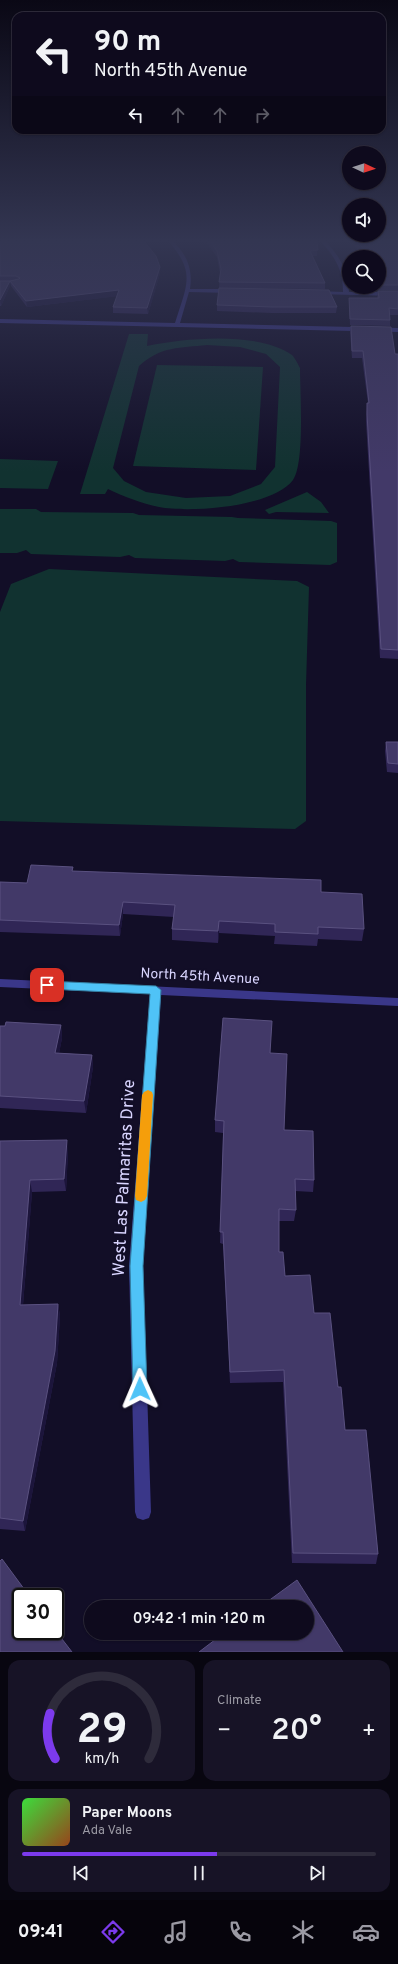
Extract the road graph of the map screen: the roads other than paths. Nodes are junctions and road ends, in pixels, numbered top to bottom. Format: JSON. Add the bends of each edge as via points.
{"nodes":[{"id":1,"x":179,"y":318,"type":"edge"},
{"id":2,"x":0,"y":321,"type":"edge"},
{"id":3,"x":177,"y":325,"type":"junction"},
{"id":4,"x":398,"y":330,"type":"edge"},
{"id":5,"x":0,"y":983,"type":"edge"},
{"id":6,"x":156,"y":990,"type":"junction"},
{"id":7,"x":398,"y":1002,"type":"edge"},
{"id":8,"x":143,"y":1512,"type":"dead end"}],
"edges":[{"from":1,"to":3,"type":"street"},
{"from":2,"to":3,"type":"street"},
{"from":3,"to":4,"type":"street"},
{"from":5,"to":6,"type":"street","name":"North 45th Avenue"},
{"from":6,"to":7,"type":"street","name":"North 45th Avenue"},
{"from":6,"to":8,"type":"street","name":"West Las Palmaritas Drive","via":[[136,1266]]}]}
